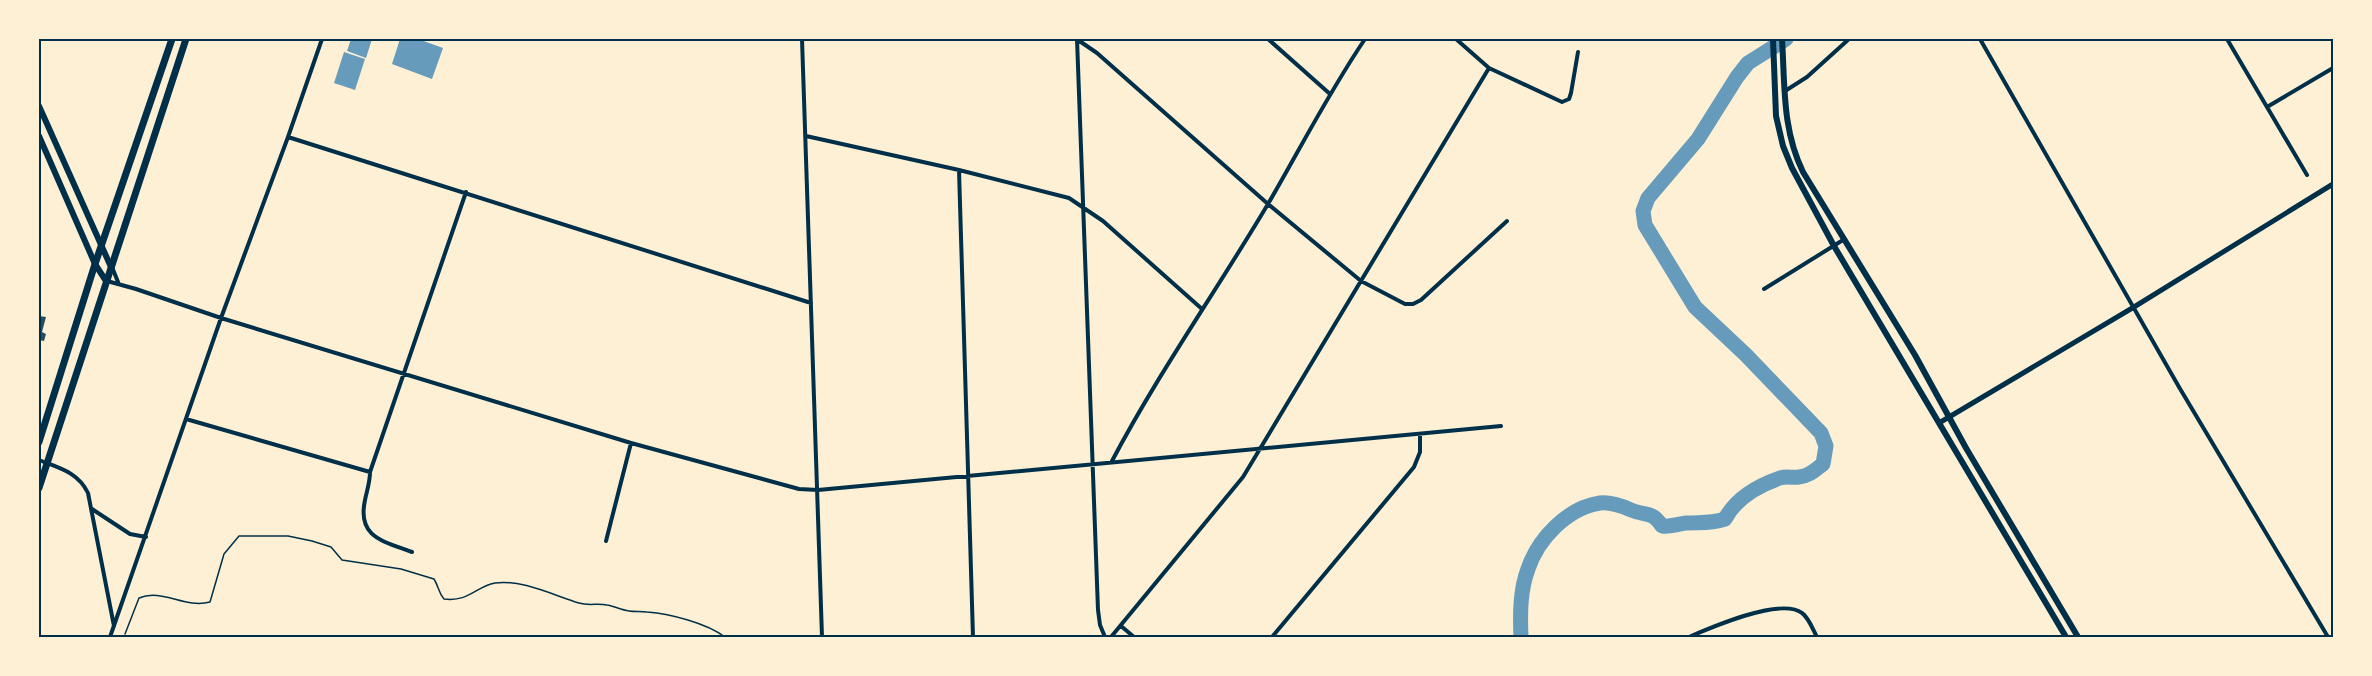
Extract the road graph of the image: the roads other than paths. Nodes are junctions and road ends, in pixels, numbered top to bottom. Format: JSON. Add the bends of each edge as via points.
{"nodes":[{"id":1,"x":172,"y":39,"type":"edge"},
{"id":2,"x":186,"y":39,"type":"edge"},
{"id":3,"x":322,"y":39,"type":"edge"},
{"id":4,"x":802,"y":39,"type":"edge"},
{"id":5,"x":1268,"y":39,"type":"edge"},
{"id":6,"x":1365,"y":39,"type":"edge"},
{"id":7,"x":1456,"y":39,"type":"edge"},
{"id":8,"x":1773,"y":39,"type":"edge"},
{"id":9,"x":1782,"y":39,"type":"edge"},
{"id":10,"x":1850,"y":39,"type":"edge"},
{"id":11,"x":1980,"y":39,"type":"edge"},
{"id":12,"x":2227,"y":39,"type":"edge"},
{"id":13,"x":1077,"y":40,"type":"edge"},
{"id":14,"x":1578,"y":52,"type":"dead end"},
{"id":15,"x":1489,"y":68,"type":"junction"},
{"id":16,"x":2333,"y":68,"type":"edge"},
{"id":17,"x":1784,"y":90,"type":"junction"},
{"id":18,"x":1330,"y":94,"type":"junction"},
{"id":19,"x":39,"y":106,"type":"edge"},
{"id":20,"x":2267,"y":107,"type":"junction"},
{"id":21,"x":39,"y":136,"type":"edge"},
{"id":22,"x":806,"y":136,"type":"junction"},
{"id":23,"x":288,"y":137,"type":"junction"},
{"id":24,"x":959,"y":170,"type":"junction"},
{"id":25,"x":2307,"y":174,"type":"dead end"},
{"id":26,"x":2333,"y":184,"type":"edge"},
{"id":27,"x":466,"y":192,"type":"junction"},
{"id":28,"x":1268,"y":204,"type":"junction"},
{"id":29,"x":1082,"y":205,"type":"junction"},
{"id":30,"x":1507,"y":221,"type":"dead end"},
{"id":31,"x":1843,"y":240,"type":"junction"},
{"id":32,"x":101,"y":246,"type":"junction"},
{"id":33,"x":1834,"y":246,"type":"junction"},
{"id":34,"x":95,"y":264,"type":"junction"},
{"id":35,"x":111,"y":267,"type":"junction"},
{"id":36,"x":106,"y":280,"type":"junction"},
{"id":37,"x":1361,"y":281,"type":"junction"},
{"id":38,"x":118,"y":283,"type":"junction"},
{"id":39,"x":1764,"y":289,"type":"dead end"},
{"id":40,"x":811,"y":303,"type":"junction"},
{"id":41,"x":2134,"y":307,"type":"junction"},
{"id":42,"x":1202,"y":309,"type":"junction"},
{"id":43,"x":221,"y":318,"type":"junction"},
{"id":44,"x":1915,"y":355,"type":"junction"},
{"id":45,"x":1904,"y":362,"type":"junction"},
{"id":46,"x":404,"y":374,"type":"junction"},
{"id":47,"x":1949,"y":416,"type":"junction"},
{"id":48,"x":186,"y":419,"type":"junction"},
{"id":49,"x":1939,"y":423,"type":"junction"},
{"id":50,"x":1501,"y":426,"type":"dead end"},
{"id":51,"x":1420,"y":434,"type":"junction"},
{"id":52,"x":39,"y":442,"type":"edge"},
{"id":53,"x":632,"y":442,"type":"junction"},
{"id":54,"x":1259,"y":448,"type":"junction"},
{"id":55,"x":39,"y":460,"type":"edge"},
{"id":56,"x":1112,"y":462,"type":"junction"},
{"id":57,"x":47,"y":463,"type":"junction"},
{"id":58,"x":1091,"y":464,"type":"junction"},
{"id":59,"x":370,"y":472,"type":"junction"},
{"id":60,"x":969,"y":475,"type":"junction"},
{"id":61,"x":39,"y":488,"type":"edge"},
{"id":62,"x":818,"y":490,"type":"junction"},
{"id":63,"x":92,"y":509,"type":"junction"},
{"id":64,"x":146,"y":537,"type":"junction"},
{"id":65,"x":606,"y":541,"type":"dead end"},
{"id":66,"x":412,"y":552,"type":"dead end"},
{"id":67,"x":2036,"y":567,"type":"junction"},
{"id":68,"x":2027,"y":572,"type":"junction"},
{"id":69,"x":1120,"y":626,"type":"junction"},
{"id":70,"x":114,"y":627,"type":"junction"},
{"id":71,"x":110,"y":637,"type":"edge"},
{"id":72,"x":822,"y":637,"type":"edge"},
{"id":73,"x":973,"y":637,"type":"edge"},
{"id":74,"x":1105,"y":637,"type":"edge"},
{"id":75,"x":1111,"y":637,"type":"edge"},
{"id":76,"x":1134,"y":637,"type":"edge"},
{"id":77,"x":1272,"y":637,"type":"edge"},
{"id":78,"x":1689,"y":637,"type":"edge"},
{"id":79,"x":1817,"y":637,"type":"edge"},
{"id":80,"x":2066,"y":637,"type":"edge"},
{"id":81,"x":2078,"y":637,"type":"edge"},
{"id":82,"x":2328,"y":637,"type":"edge"}],
"edges":[{"from":1,"to":32,"type":"main road"},
{"from":2,"to":35,"type":"main road"},
{"from":3,"to":23,"type":"street"},
{"from":4,"to":22,"type":"street"},
{"from":5,"to":18,"type":"street"},
{"from":6,"to":18,"type":"street"},
{"from":7,"to":15,"type":"street"},
{"from":8,"to":33,"type":"main road","via":[[1776,116],[1783,146]]},
{"from":9,"to":17,"type":"main road"},
{"from":10,"to":17,"type":"street","via":[[1807,77]]},
{"from":11,"to":41,"type":"street"},
{"from":12,"to":20,"type":"street"},
{"from":13,"to":28,"type":"street","via":[[1097,53]]},
{"from":13,"to":29,"type":"street"},
{"from":14,"to":15,"type":"street","via":[[1572,93],[1562,102]]},
{"from":15,"to":37,"type":"street"},
{"from":16,"to":20,"type":"street"},
{"from":17,"to":31,"type":"main road","via":[[1787,125],[1799,163]]},
{"from":18,"to":28,"type":"street"},
{"from":19,"to":32,"type":"main road"},
{"from":20,"to":25,"type":"street"},
{"from":21,"to":34,"type":"main road"},
{"from":22,"to":24,"type":"street"},
{"from":22,"to":40,"type":"street"},
{"from":23,"to":27,"type":"street"},
{"from":23,"to":43,"type":"street"},
{"from":24,"to":29,"type":"street","via":[[1056,194]]},
{"from":24,"to":60,"type":"street"},
{"from":26,"to":41,"type":"street"},
{"from":27,"to":40,"type":"street"},
{"from":27,"to":46,"type":"street"},
{"from":28,"to":37,"type":"street"},
{"from":28,"to":42,"type":"street"},
{"from":29,"to":42,"type":"street"},
{"from":29,"to":58,"type":"street"},
{"from":30,"to":37,"type":"street","via":[[1413,304],[1399,302]]},
{"from":31,"to":33,"type":"street"},
{"from":31,"to":44,"type":"main road"},
{"from":32,"to":34,"type":"main road"},
{"from":32,"to":35,"type":"main road"},
{"from":33,"to":39,"type":"street"},
{"from":33,"to":45,"type":"main road"},
{"from":34,"to":36,"type":"main road"},
{"from":34,"to":52,"type":"main road"},
{"from":35,"to":36,"type":"main road"},
{"from":35,"to":38,"type":"street"},
{"from":36,"to":38,"type":"street"},
{"from":36,"to":57,"type":"main road"},
{"from":37,"to":54,"type":"street"},
{"from":38,"to":43,"type":"street"},
{"from":40,"to":62,"type":"street"},
{"from":41,"to":47,"type":"street"},
{"from":41,"to":82,"type":"street"},
{"from":42,"to":56,"type":"street"},
{"from":43,"to":46,"type":"street"},
{"from":43,"to":48,"type":"street"},
{"from":44,"to":45,"type":"main road"},
{"from":44,"to":47,"type":"main road"},
{"from":45,"to":49,"type":"main road"},
{"from":46,"to":53,"type":"street"},
{"from":46,"to":59,"type":"street"},
{"from":47,"to":49,"type":"street"},
{"from":47,"to":67,"type":"main road"},
{"from":48,"to":59,"type":"street"},
{"from":48,"to":64,"type":"street"},
{"from":49,"to":68,"type":"main road"},
{"from":50,"to":51,"type":"street"},
{"from":51,"to":54,"type":"street"},
{"from":51,"to":77,"type":"street","via":[[1420,452],[1414,467]]},
{"from":53,"to":62,"type":"street","via":[[789,488]]},
{"from":53,"to":65,"type":"street"},
{"from":54,"to":56,"type":"street"},
{"from":54,"to":69,"type":"street","via":[[1243,477]]},
{"from":55,"to":57,"type":"street"},
{"from":56,"to":58,"type":"street"},
{"from":57,"to":61,"type":"main road"},
{"from":57,"to":63,"type":"street","via":[[82,481]]},
{"from":58,"to":60,"type":"street"},
{"from":58,"to":74,"type":"street","via":[[1098,610]]},
{"from":59,"to":66,"type":"street","via":[[364,525],[384,542]]},
{"from":60,"to":62,"type":"street"},
{"from":60,"to":73,"type":"street"},
{"from":62,"to":72,"type":"street"},
{"from":63,"to":64,"type":"street","via":[[130,534]]},
{"from":63,"to":70,"type":"street"},
{"from":64,"to":70,"type":"street"},
{"from":67,"to":68,"type":"main road"},
{"from":67,"to":81,"type":"main road"},
{"from":68,"to":80,"type":"main road"},
{"from":69,"to":75,"type":"street"},
{"from":69,"to":76,"type":"street"},
{"from":70,"to":71,"type":"street"},
{"from":78,"to":79,"type":"street","via":[[1777,608],[1804,614]]}]}
